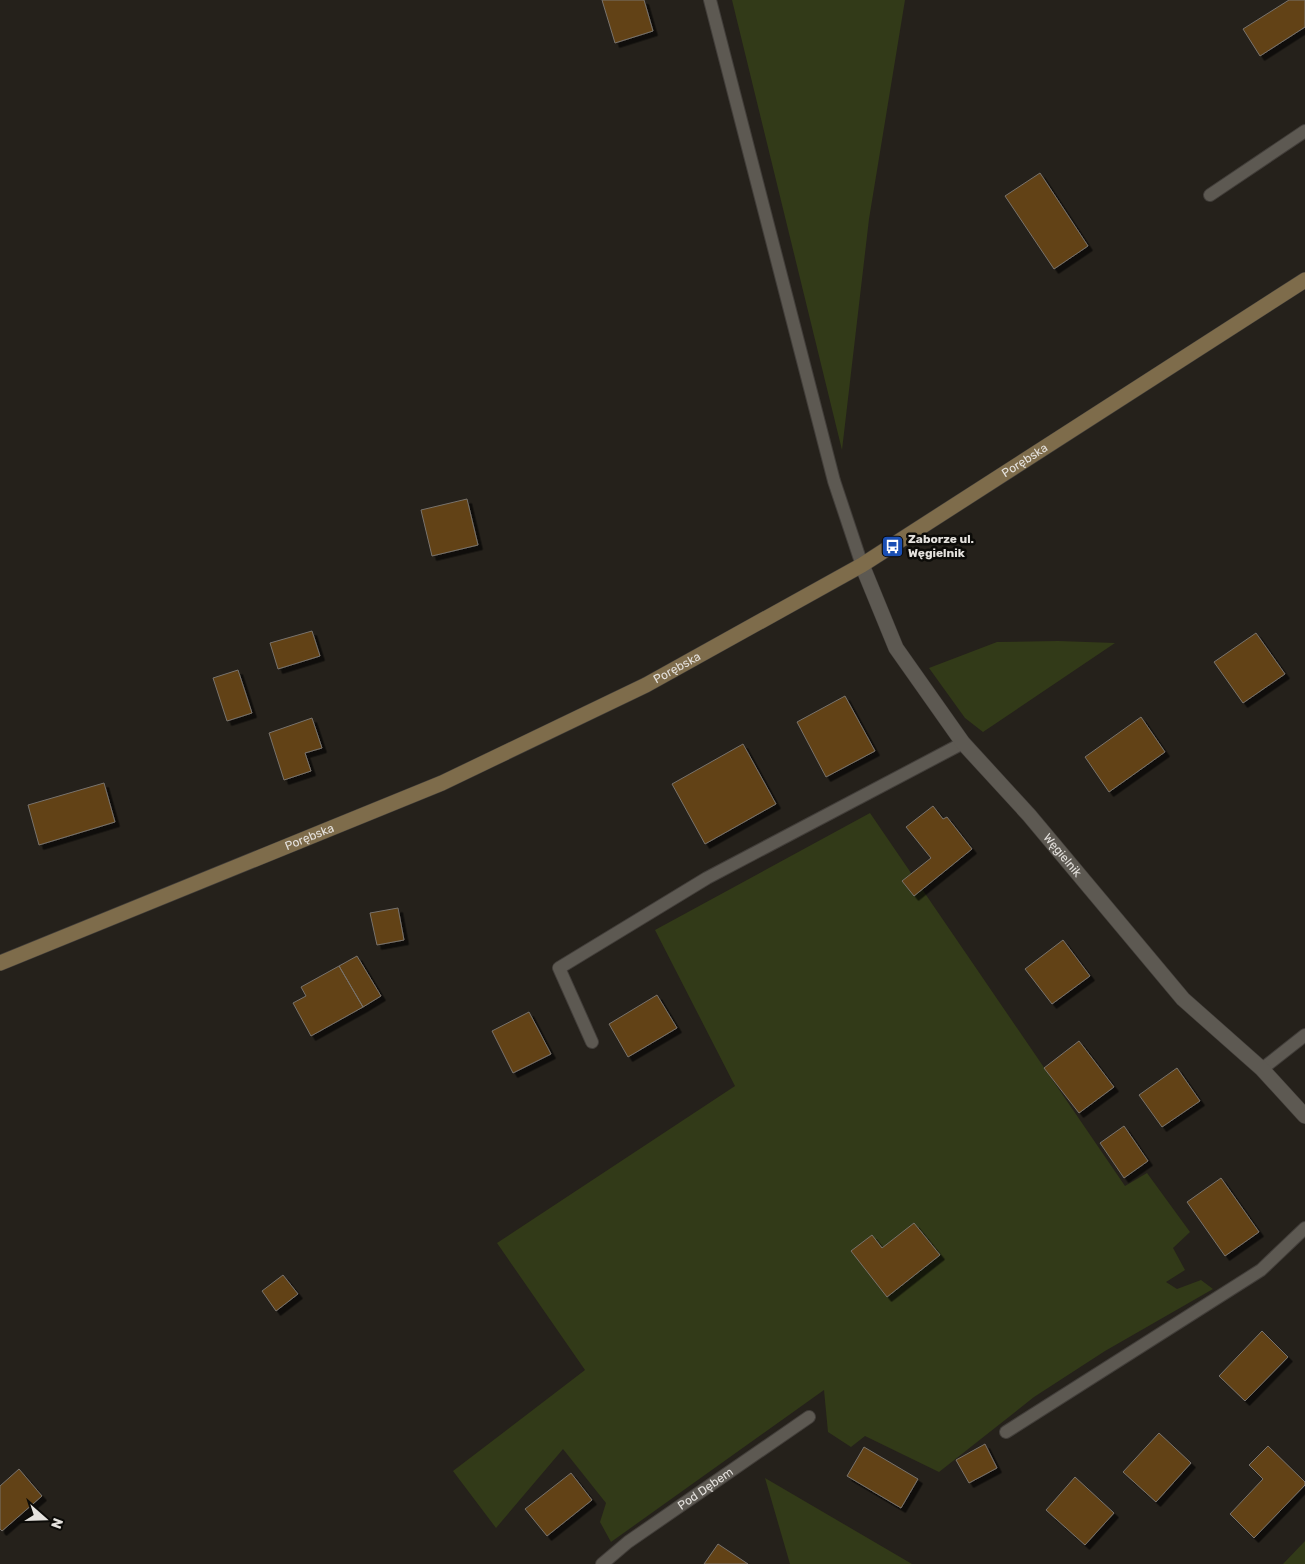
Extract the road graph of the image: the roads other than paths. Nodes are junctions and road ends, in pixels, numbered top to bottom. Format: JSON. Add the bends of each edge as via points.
{"nodes":[{"id":1,"x":710,"y":0,"type":"edge"},
{"id":2,"x":1305,"y":131,"type":"edge"},
{"id":3,"x":1210,"y":195,"type":"dead end"},
{"id":4,"x":1305,"y":280,"type":"edge"},
{"id":5,"x":862,"y":565,"type":"junction"},
{"id":6,"x":963,"y":743,"type":"junction"},
{"id":7,"x":0,"y":963,"type":"edge"},
{"id":8,"x":1305,"y":1034,"type":"edge"},
{"id":9,"x":592,"y":1042,"type":"dead end"},
{"id":10,"x":1262,"y":1069,"type":"junction"},
{"id":11,"x":1305,"y":1116,"type":"edge"},
{"id":12,"x":1305,"y":1228,"type":"edge"},
{"id":13,"x":809,"y":1417,"type":"dead end"},
{"id":14,"x":1006,"y":1432,"type":"dead end"},
{"id":15,"x":602,"y":1564,"type":"edge"}],
"edges":[{"from":1,"to":5,"type":"lane","via":[[834,481]]},
{"from":2,"to":3,"type":"lane"},
{"from":4,"to":5,"type":"street","name":"Porębska"},
{"from":5,"to":6,"type":"street","name":"Węgielnik","via":[[896,648]]},
{"from":5,"to":7,"type":"street","name":"Porębska","via":[[646,684],[442,783]]},
{"from":6,"to":9,"type":"lane","via":[[707,878],[559,968]]},
{"from":6,"to":10,"type":"street","name":"Węgielnik","via":[[1029,815],[1183,999]]},
{"from":8,"to":10,"type":"lane"},
{"from":10,"to":11,"type":"street","name":"Węgielnik"},
{"from":12,"to":14,"type":"lane","via":[[1261,1270]]},
{"from":13,"to":15,"type":"lane","name":"Pod Dębem","via":[[628,1542]]}]}
